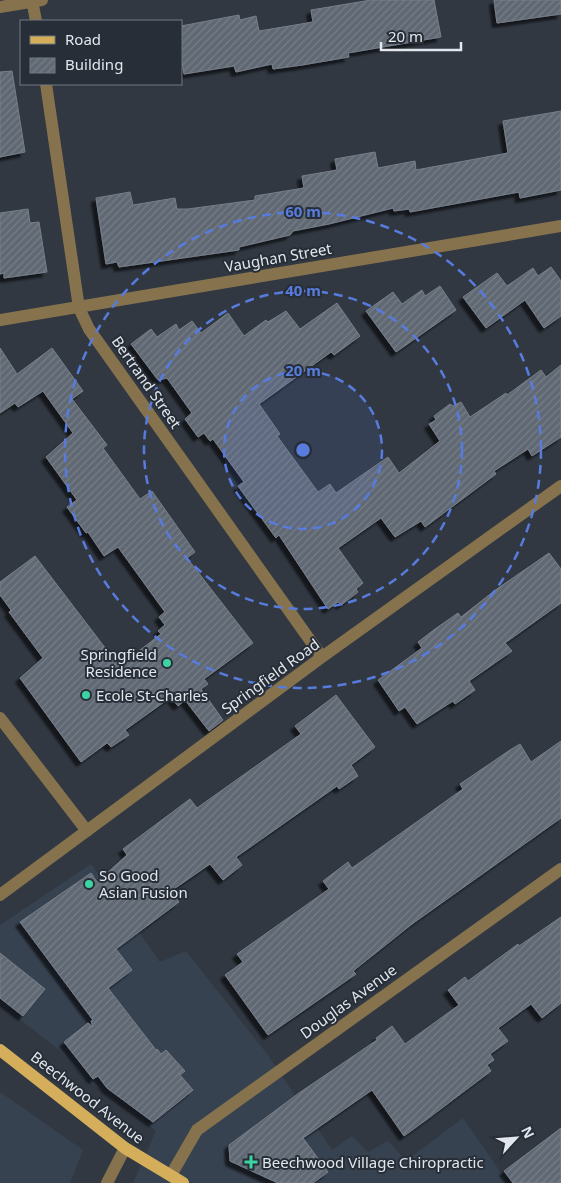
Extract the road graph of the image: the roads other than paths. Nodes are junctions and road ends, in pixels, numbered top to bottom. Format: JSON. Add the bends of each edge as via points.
{"nodes":[{"id":1,"x":36,"y":1,"type":"edge"},
{"id":2,"x":0,"y":7,"type":"edge"},
{"id":3,"x":36,"y":20,"type":"edge"},
{"id":4,"x":46,"y":85,"type":"edge"},
{"id":5,"x":561,"y":226,"type":"edge"},
{"id":6,"x":79,"y":308,"type":"junction"},
{"id":7,"x":0,"y":320,"type":"edge"},
{"id":8,"x":561,"y":486,"type":"edge"},
{"id":9,"x":322,"y":657,"type":"junction"},
{"id":10,"x":0,"y":718,"type":"edge"},
{"id":11,"x":87,"y":831,"type":"junction"},
{"id":12,"x":561,"y":869,"type":"edge"},
{"id":13,"x":0,"y":895,"type":"edge"},
{"id":14,"x":0,"y":1050,"type":"edge"},
{"id":15,"x":124,"y":1148,"type":"junction"},
{"id":16,"x":171,"y":1176,"type":"junction"},
{"id":17,"x":107,"y":1183,"type":"edge"},
{"id":18,"x":183,"y":1183,"type":"edge"}],
"edges":[{"from":1,"to":2,"type":"street"},
{"from":1,"to":3,"type":"street"},
{"from":4,"to":6,"type":"street","name":"Bertrand Street"},
{"from":5,"to":6,"type":"street","name":"Vaughan Street"},
{"from":6,"to":7,"type":"street","name":"Vaughan Street"},
{"from":6,"to":9,"type":"street","name":"Bertrand Street","via":[[89,329]]},
{"from":8,"to":9,"type":"street","name":"Springfield Road"},
{"from":9,"to":11,"type":"street","name":"Springfield Road"},
{"from":10,"to":11,"type":"street"},
{"from":11,"to":13,"type":"street","name":"Springfield Road"},
{"from":12,"to":16,"type":"street","name":"Douglas Avenue","via":[[196,1130]]},
{"from":14,"to":15,"type":"main road","name":"Beechwood Avenue"},
{"from":15,"to":16,"type":"main road","name":"Beechwood Avenue"},
{"from":15,"to":17,"type":"street"},
{"from":16,"to":18,"type":"main road","name":"Beechwood Avenue"}]}
